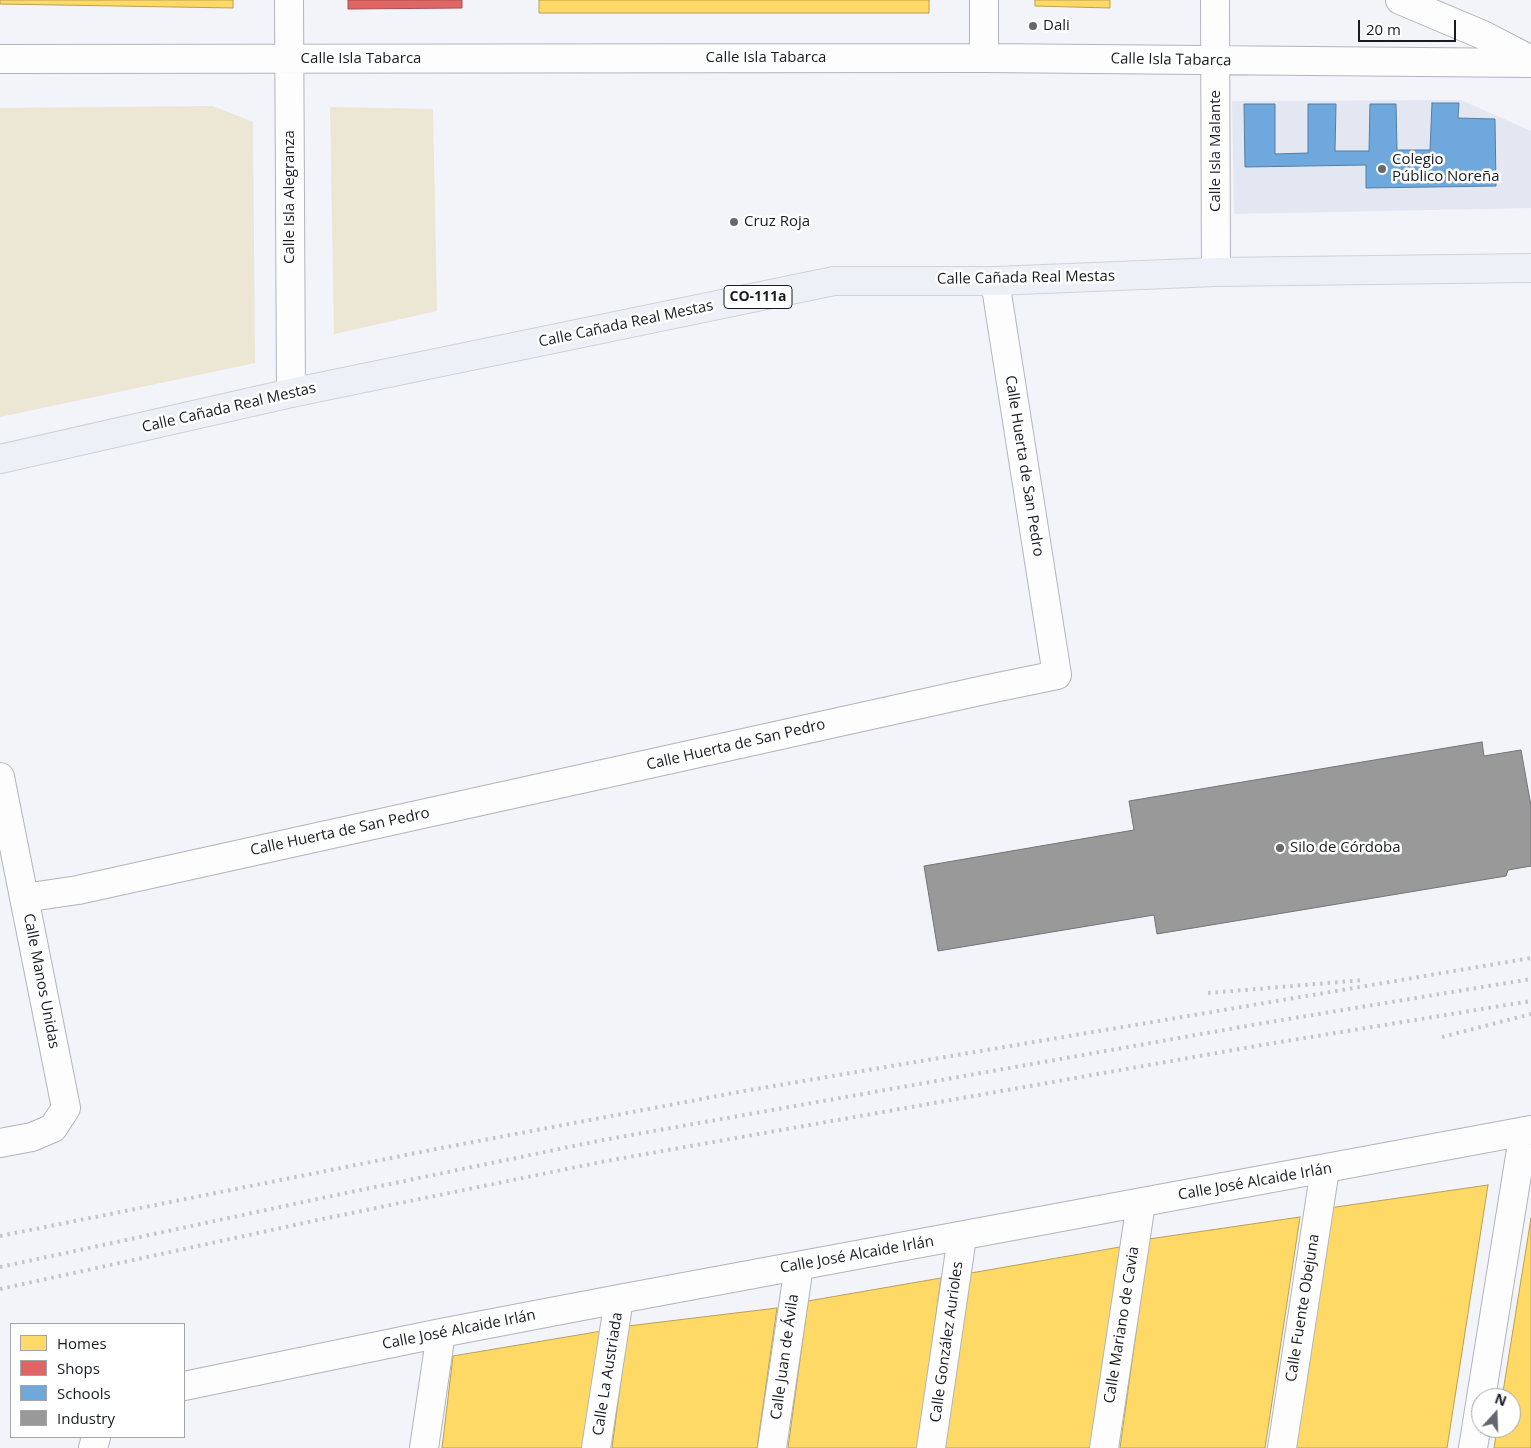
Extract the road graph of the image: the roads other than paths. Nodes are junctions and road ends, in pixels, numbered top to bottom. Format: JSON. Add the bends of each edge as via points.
{"nodes":[{"id":1,"x":289,"y":0,"type":"edge"},
{"id":2,"x":984,"y":0,"type":"edge"},
{"id":3,"x":1215,"y":0,"type":"edge"},
{"id":4,"x":1400,"y":0,"type":"edge"},
{"id":5,"x":984,"y":58,"type":"junction"},
{"id":6,"x":0,"y":59,"type":"edge"},
{"id":7,"x":289,"y":59,"type":"junction"},
{"id":8,"x":1215,"y":60,"type":"junction"},
{"id":9,"x":1531,"y":61,"type":"edge"},
{"id":10,"x":1531,"y":268,"type":"edge"},
{"id":11,"x":1216,"y":272,"type":"junction"},
{"id":12,"x":995,"y":281,"type":"junction"},
{"id":13,"x":291,"y":393,"type":"junction"},
{"id":14,"x":0,"y":459,"type":"edge"},
{"id":15,"x":0,"y":777,"type":"edge"},
{"id":16,"x":24,"y":898,"type":"junction"},
{"id":17,"x":1528,"y":1130,"type":"edge"},
{"id":18,"x":0,"y":1144,"type":"edge"},
{"id":19,"x":1325,"y":1169,"type":"junction"},
{"id":20,"x":1141,"y":1203,"type":"junction"},
{"id":21,"x":962,"y":1236,"type":"junction"},
{"id":22,"x":799,"y":1266,"type":"junction"},
{"id":23,"x":619,"y":1299,"type":"junction"},
{"id":24,"x":441,"y":1334,"type":"junction"},
{"id":25,"x":185,"y":1386,"type":"edge"},
{"id":26,"x":1483,"y":1388,"type":"edge"},
{"id":27,"x":424,"y":1448,"type":"edge"},
{"id":28,"x":596,"y":1448,"type":"edge"},
{"id":29,"x":772,"y":1448,"type":"edge"},
{"id":30,"x":931,"y":1448,"type":"edge"},
{"id":31,"x":1104,"y":1448,"type":"edge"},
{"id":32,"x":1282,"y":1448,"type":"edge"}],
"edges":[{"from":1,"to":7,"type":"street","name":"Calle Isla Alegranza"},
{"from":2,"to":5,"type":"street"},
{"from":3,"to":8,"type":"street","name":"Calle Isla Malante"},
{"from":4,"to":9,"type":"street","via":[[1483,35]]},
{"from":5,"to":7,"type":"street","name":"Calle Isla Tabarca"},
{"from":5,"to":8,"type":"street","name":"Calle Isla Tabarca"},
{"from":6,"to":7,"type":"street","name":"Calle Isla Tabarca"},
{"from":7,"to":13,"type":"street","name":"Calle Isla Alegranza"},
{"from":8,"to":9,"type":"street","name":"Calle Isla Tabarca"},
{"from":8,"to":11,"type":"street","name":"Calle Isla Malante"},
{"from":10,"to":11,"type":"main road","name":"Calle Cañada Real Mestas","number":"CO-111a"},
{"from":11,"to":12,"type":"main road","name":"Calle Cañada Real Mestas","number":"CO-111a"},
{"from":12,"to":13,"type":"main road","name":"Calle Cañada Real Mestas","number":"CO-111a","via":[[834,281]]},
{"from":12,"to":16,"type":"street","name":"Calle Huerta de San Pedro","via":[[1057,675],[78,890]]},
{"from":13,"to":14,"type":"main road","name":"Calle Cañada Real Mestas","number":"CO-111a"},
{"from":15,"to":16,"type":"street","name":"Calle Manos Unidas"},
{"from":16,"to":18,"type":"street","name":"Calle Manos Unidas","via":[[66,1108],[53,1128],[32,1137]]},
{"from":17,"to":19,"type":"street","name":"Calle José Alcaide Irlán"},
{"from":17,"to":26,"type":"street"},
{"from":19,"to":20,"type":"street","name":"Calle José Alcaide Irlán"},
{"from":19,"to":32,"type":"street","name":"Calle Fuente Obejuna"},
{"from":20,"to":21,"type":"street","name":"Calle José Alcaide Irlán"},
{"from":20,"to":31,"type":"street","name":"Calle Mariano de Cavia"},
{"from":21,"to":22,"type":"street","name":"Calle José Alcaide Irlán"},
{"from":21,"to":30,"type":"street","name":"Calle González Aurioles"},
{"from":22,"to":23,"type":"street","name":"Calle José Alcaide Irlán"},
{"from":22,"to":29,"type":"street","name":"Calle Juan de Ávila"},
{"from":23,"to":24,"type":"street","name":"Calle José Alcaide Irlán"},
{"from":23,"to":28,"type":"street","name":"Calle La Austriada"},
{"from":24,"to":25,"type":"street","name":"Calle José Alcaide Irlán"},
{"from":24,"to":27,"type":"street"}]}
